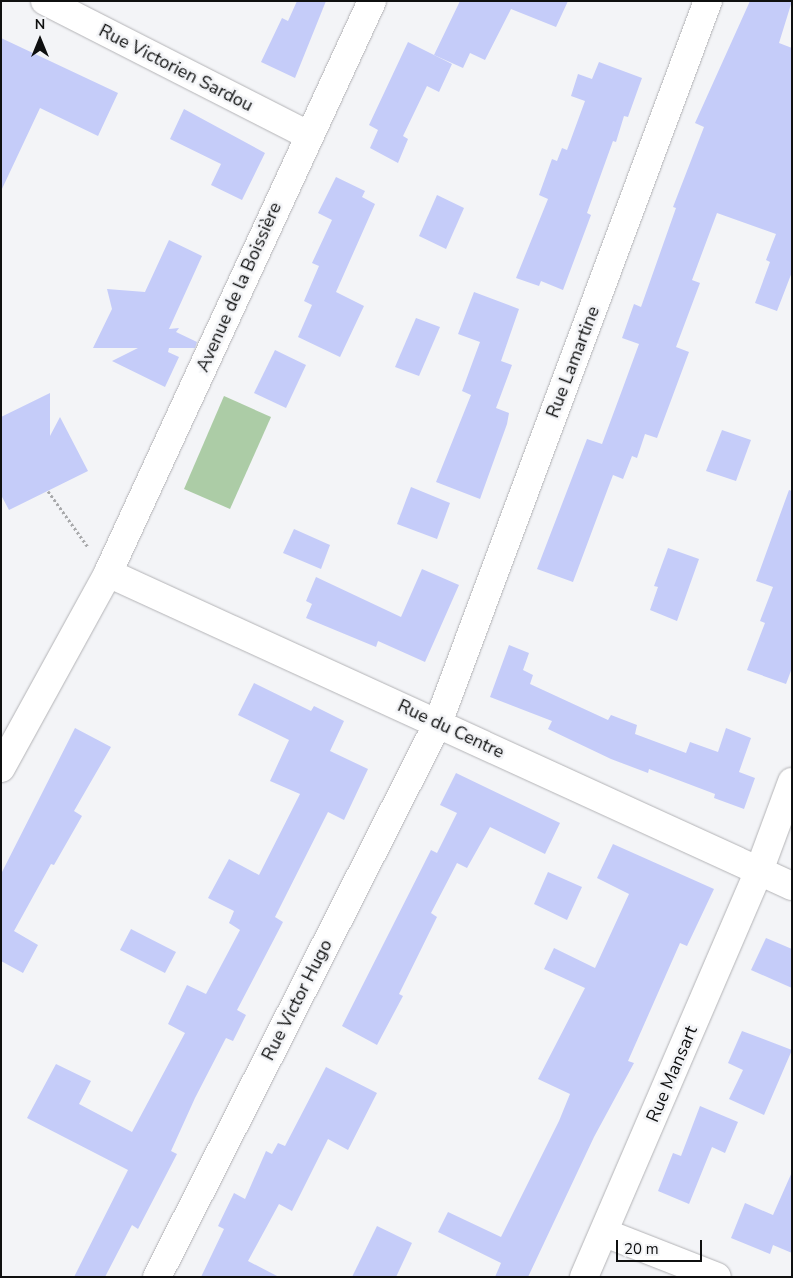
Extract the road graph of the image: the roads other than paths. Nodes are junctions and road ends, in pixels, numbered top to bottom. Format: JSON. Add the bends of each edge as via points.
{"nodes":[{"id":1,"x":45,"y":1,"type":"edge"},
{"id":2,"x":372,"y":1,"type":"edge"},
{"id":3,"x":708,"y":1,"type":"edge"},
{"id":4,"x":308,"y":135,"type":"junction"},
{"id":5,"x":108,"y":573,"type":"junction"},
{"id":6,"x":438,"y":722,"type":"junction"},
{"id":7,"x":1,"y":768,"type":"edge"},
{"id":8,"x":792,"y":782,"type":"edge"},
{"id":9,"x":759,"y":871,"type":"junction"},
{"id":10,"x":792,"y":886,"type":"edge"},
{"id":11,"x":605,"y":1233,"type":"junction"},
{"id":12,"x":157,"y":1277,"type":"edge"},
{"id":13,"x":584,"y":1277,"type":"edge"},
{"id":14,"x":717,"y":1277,"type":"edge"}],
"edges":[{"from":1,"to":4,"type":"street","name":"Rue Victorien Sardou"},
{"from":2,"to":4,"type":"street","name":"Avenue de la Boissière"},
{"from":3,"to":6,"type":"street","name":"Rue Lamartine"},
{"from":4,"to":5,"type":"street","name":"Avenue de la Boissière"},
{"from":5,"to":6,"type":"street","name":"Rue du Centre"},
{"from":5,"to":7,"type":"street","name":"Avenue de la Boissière"},
{"from":6,"to":9,"type":"street","name":"Rue du Centre"},
{"from":6,"to":12,"type":"street","name":"Rue Victor Hugo"},
{"from":8,"to":9,"type":"street","name":"Rue Mansart"},
{"from":9,"to":10,"type":"street","name":"Rue du Centre"},
{"from":9,"to":11,"type":"street","name":"Rue Mansart"},
{"from":11,"to":13,"type":"street","name":"Rue Mansart"},
{"from":11,"to":14,"type":"street"}]}
